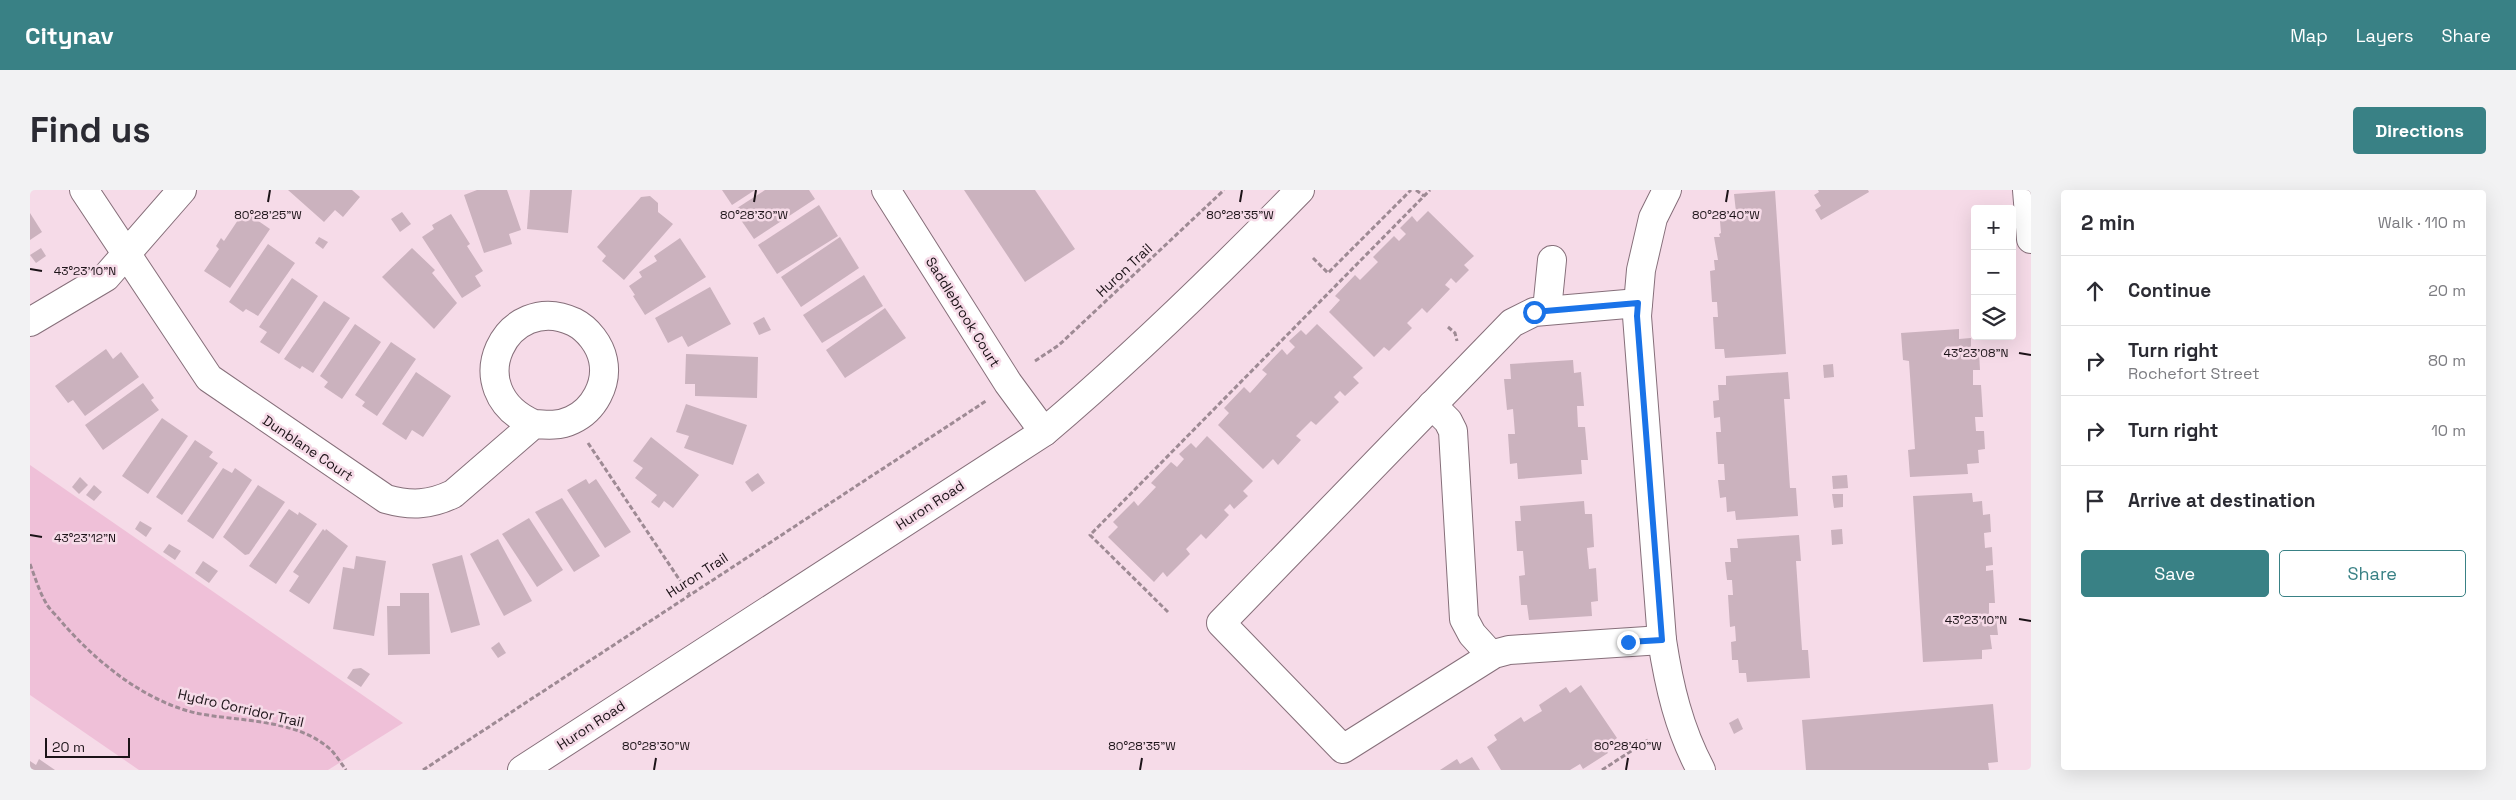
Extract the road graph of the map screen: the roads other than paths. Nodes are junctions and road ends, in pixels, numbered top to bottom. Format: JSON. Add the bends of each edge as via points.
{"nodes":[{"id":1,"x":84,"y":190,"type":"edge"},
{"id":2,"x":182,"y":190,"type":"edge"},
{"id":3,"x":886,"y":190,"type":"edge"},
{"id":4,"x":1300,"y":190,"type":"edge"},
{"id":5,"x":1667,"y":190,"type":"edge"},
{"id":6,"x":2027,"y":190,"type":"edge"},
{"id":7,"x":2031,"y":239,"type":"edge"},
{"id":8,"x":127,"y":254,"type":"junction"},
{"id":9,"x":1552,"y":260,"type":"dead end"},
{"id":10,"x":1638,"y":303,"type":"junction"},
{"id":11,"x":1547,"y":310,"type":"junction"},
{"id":12,"x":30,"y":322,"type":"edge"},
{"id":13,"x":1432,"y":406,"type":"junction"},
{"id":14,"x":534,"y":424,"type":"junction"},
{"id":15,"x":1044,"y":432,"type":"junction"},
{"id":16,"x":1662,"y":640,"type":"junction"},
{"id":17,"x":1491,"y":655,"type":"junction"},
{"id":18,"x":522,"y":770,"type":"edge"},
{"id":19,"x":1701,"y":770,"type":"edge"}],
"edges":[{"from":1,"to":8,"type":"street","name":"Dunblane Court"},
{"from":2,"to":8,"type":"street"},
{"from":3,"to":15,"type":"street","name":"Saddlebrook Court","via":[[1008,383]]},
{"from":4,"to":15,"type":"street","name":"Huron Road","via":[[1199,292]]},
{"from":5,"to":10,"type":"street","via":[[1653,218],[1641,270]]},
{"from":6,"to":7,"type":"street"},
{"from":8,"to":12,"type":"street","via":[[106,277]]},
{"from":8,"to":14,"type":"street","name":"Dunblane Court","via":[[209,378],[386,499],[415,504],[454,494]]},
{"from":9,"to":11,"type":"street"},
{"from":10,"to":11,"type":"street"},
{"from":10,"to":16,"type":"street"},
{"from":11,"to":13,"type":"street","via":[[1534,312],[1512,323]]},
{"from":13,"to":17,"type":"street","via":[[1448,421],[1453,431],[1464,619],[1472,634]]},
{"from":13,"to":17,"type":"street","via":[[1221,623],[1343,749]]},
{"from":14,"to":14,"type":"street","via":[[554,425],[572,420],[594,403],[602,385],[604,361],[597,343],[582,326],[565,318],[544,316],[525,321],[510,332],[499,347],[494,370],[497,389],[506,405]]},
{"from":15,"to":18,"type":"street","name":"Huron Road"},
{"from":16,"to":17,"type":"street","via":[[1509,650]]},
{"from":16,"to":19,"type":"street","via":[[1678,716]]}]}
